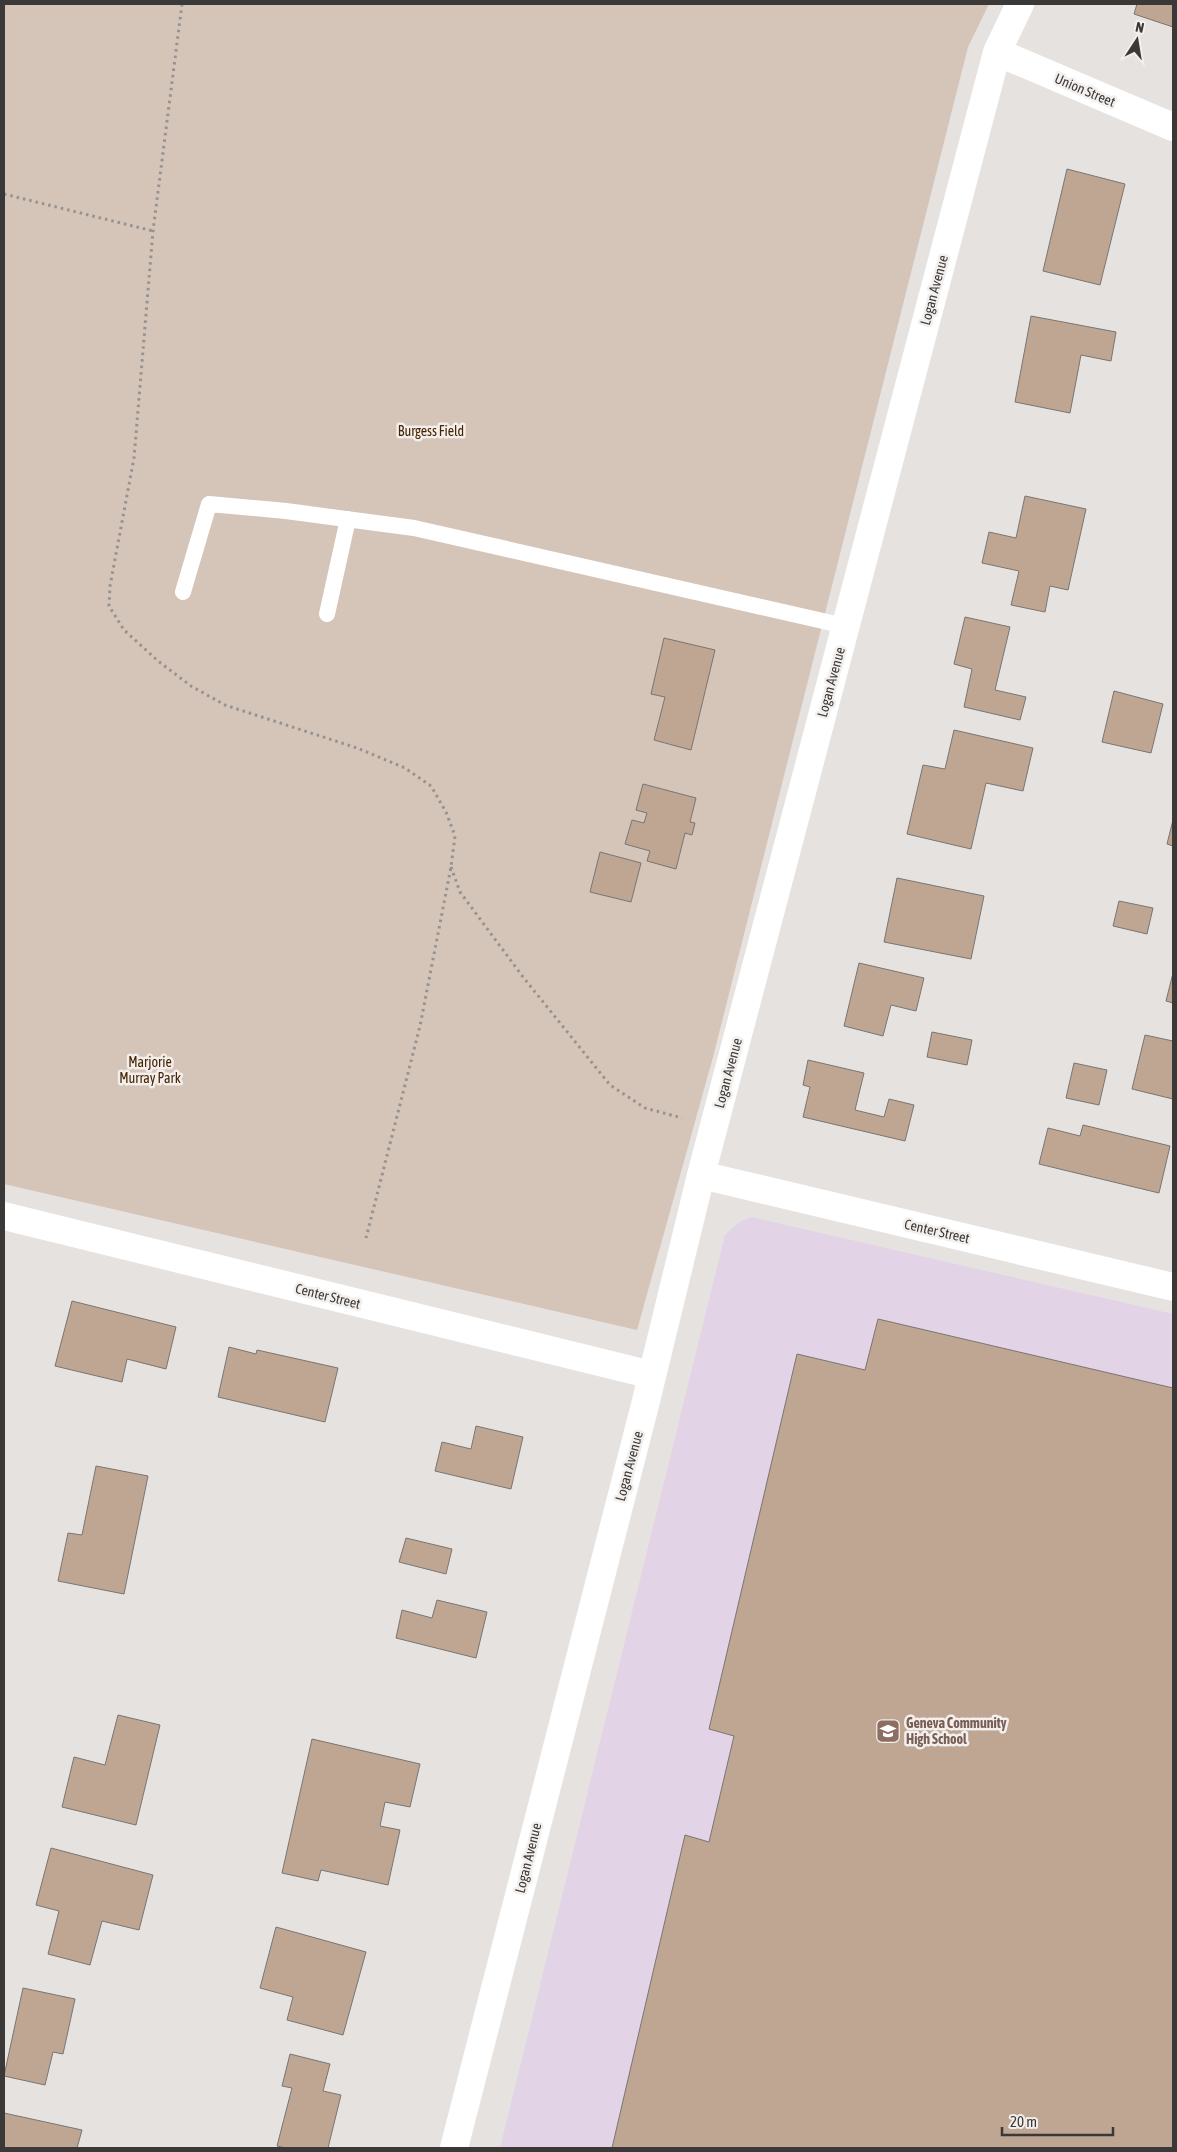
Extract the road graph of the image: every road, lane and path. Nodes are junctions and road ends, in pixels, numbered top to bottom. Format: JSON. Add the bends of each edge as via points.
{"nodes":[{"id":1,"x":182,"y":4,"type":"edge"},
{"id":2,"x":1020,"y":4,"type":"edge"},
{"id":3,"x":997,"y":52,"type":"junction"},
{"id":4,"x":1173,"y":127,"type":"edge"},
{"id":5,"x":4,"y":194,"type":"edge"},
{"id":6,"x":153,"y":231,"type":"junction"},
{"id":7,"x":348,"y":519,"type":"junction"},
{"id":8,"x":183,"y":592,"type":"dead end"},
{"id":9,"x":328,"y":614,"type":"dead end"},
{"id":10,"x":845,"y":626,"type":"junction"},
{"id":11,"x":450,"y":867,"type":"junction"},
{"id":12,"x":684,"y":1119,"type":"dead end"},
{"id":13,"x":701,"y":1175,"type":"junction"},
{"id":14,"x":4,"y":1216,"type":"edge"},
{"id":15,"x":366,"y":1238,"type":"dead end"},
{"id":16,"x":1173,"y":1287,"type":"edge"},
{"id":17,"x":652,"y":1375,"type":"junction"},
{"id":18,"x":454,"y":2148,"type":"edge"}],
"edges":[{"from":1,"to":6,"type":"path"},
{"from":2,"to":3,"type":"street","name":"Logan Avenue"},
{"from":3,"to":4,"type":"street","name":"Union Street"},
{"from":3,"to":10,"type":"street","name":"Logan Avenue"},
{"from":5,"to":6,"type":"path"},
{"from":6,"to":11,"type":"path","via":[[134,458],[109,606],[124,630],[190,686],[225,705],[358,748],[405,768],[431,786],[455,836]]},
{"from":7,"to":8,"type":"lane","via":[[209,504]]},
{"from":7,"to":9,"type":"lane"},
{"from":7,"to":10,"type":"lane","via":[[456,537]]},
{"from":10,"to":13,"type":"street","name":"Logan Avenue"},
{"from":11,"to":12,"type":"path","via":[[460,892],[610,1085],[645,1108]]},
{"from":11,"to":15,"type":"path","via":[[420,1026]]},
{"from":13,"to":16,"type":"street","name":"Center Street"},
{"from":13,"to":17,"type":"street","name":"Logan Avenue"},
{"from":14,"to":17,"type":"street","name":"Center Street"},
{"from":17,"to":18,"type":"street","name":"Logan Avenue"}]}
